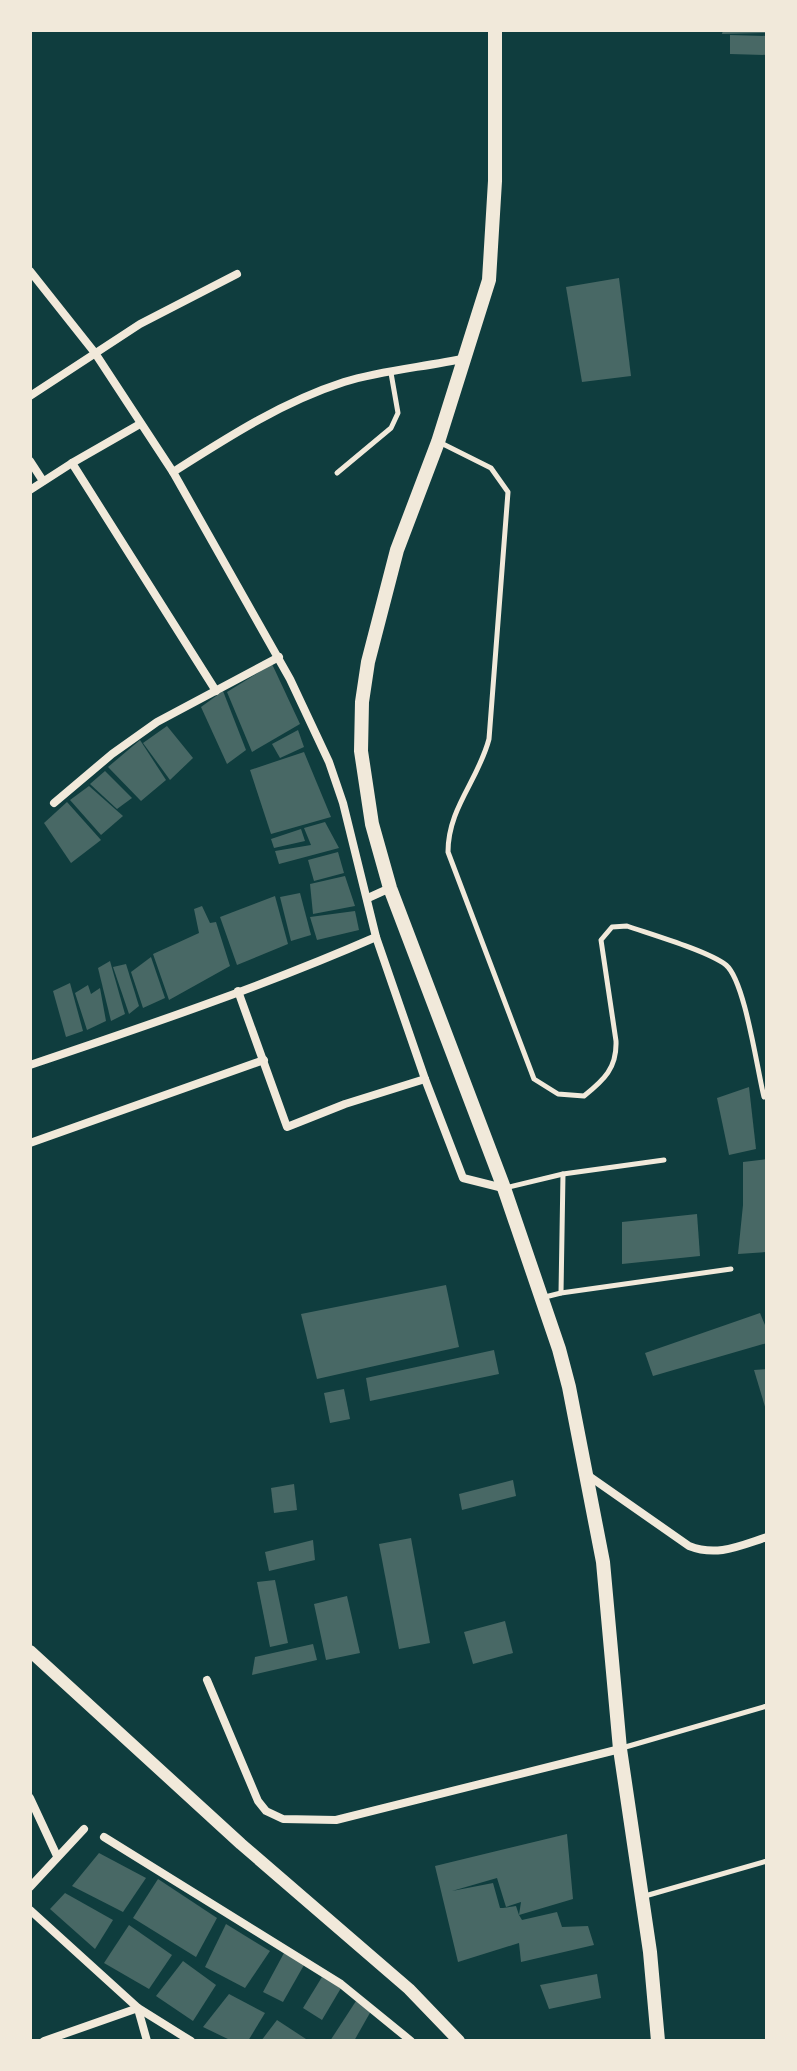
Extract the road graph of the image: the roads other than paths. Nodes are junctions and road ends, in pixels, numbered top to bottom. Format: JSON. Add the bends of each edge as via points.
{"nodes":[{"id":1,"x":495,"y":30,"type":"edge"},
{"id":2,"x":30,"y":271,"type":"edge"},
{"id":3,"x":237,"y":274,"type":"dead end"},
{"id":4,"x":95,"y":353,"type":"junction"},
{"id":5,"x":466,"y":358,"type":"junction"},
{"id":6,"x":391,"y":373,"type":"junction"},
{"id":7,"x":30,"y":396,"type":"edge"},
{"id":8,"x":140,"y":424,"type":"junction"},
{"id":9,"x":438,"y":442,"type":"junction"},
{"id":10,"x":30,"y":461,"type":"edge"},
{"id":11,"x":72,"y":463,"type":"junction"},
{"id":12,"x":173,"y":472,"type":"junction"},
{"id":13,"x":337,"y":473,"type":"dead end"},
{"id":14,"x":43,"y":481,"type":"junction"},
{"id":15,"x":30,"y":490,"type":"edge"},
{"id":16,"x":279,"y":657,"type":"junction"},
{"id":17,"x":216,"y":691,"type":"junction"},
{"id":18,"x":54,"y":803,"type":"dead end"},
{"id":19,"x":390,"y":888,"type":"junction"},
{"id":20,"x":368,"y":898,"type":"junction"},
{"id":21,"x":376,"y":937,"type":"junction"},
{"id":22,"x":238,"y":991,"type":"junction"},
{"id":23,"x":264,"y":1060,"type":"junction"},
{"id":24,"x":30,"y":1065,"type":"edge"},
{"id":25,"x":425,"y":1079,"type":"junction"},
{"id":26,"x":764,"y":1097,"type":"dead end"},
{"id":27,"x":30,"y":1143,"type":"edge"},
{"id":28,"x":664,"y":1160,"type":"dead end"},
{"id":29,"x":563,"y":1174,"type":"junction"},
{"id":30,"x":504,"y":1188,"type":"junction"},
{"id":31,"x":731,"y":1269,"type":"dead end"},
{"id":32,"x":561,"y":1293,"type":"junction"},
{"id":33,"x":540,"y":1299,"type":"junction"},
{"id":34,"x":586,"y":1474,"type":"junction"},
{"id":35,"x":767,"y":1537,"type":"edge"},
{"id":36,"x":30,"y":1651,"type":"edge"},
{"id":37,"x":207,"y":1680,"type":"dead end"},
{"id":38,"x":767,"y":1706,"type":"edge"},
{"id":39,"x":620,"y":1749,"type":"junction"},
{"id":40,"x":30,"y":1798,"type":"edge"},
{"id":41,"x":84,"y":1829,"type":"dead end"},
{"id":42,"x":104,"y":1837,"type":"dead end"},
{"id":43,"x":57,"y":1856,"type":"junction"},
{"id":44,"x":767,"y":1861,"type":"edge"},
{"id":45,"x":30,"y":1887,"type":"edge"},
{"id":46,"x":641,"y":1897,"type":"junction"},
{"id":47,"x":30,"y":1910,"type":"edge"},
{"id":48,"x":138,"y":2008,"type":"junction"},
{"id":49,"x":44,"y":2041,"type":"edge"},
{"id":50,"x":147,"y":2041,"type":"edge"},
{"id":51,"x":191,"y":2041,"type":"edge"},
{"id":52,"x":411,"y":2041,"type":"edge"},
{"id":53,"x":459,"y":2041,"type":"edge"},
{"id":54,"x":658,"y":2041,"type":"edge"}],
"edges":[{"from":1,"to":5,"type":"main road","via":[[492,253]]},
{"from":2,"to":4,"type":"street"},
{"from":3,"to":4,"type":"street"},
{"from":4,"to":7,"type":"street"},
{"from":4,"to":8,"type":"street"},
{"from":5,"to":6,"type":"street"},
{"from":5,"to":9,"type":"main road"},
{"from":6,"to":12,"type":"street","via":[[347,381],[287,405]]},
{"from":6,"to":13,"type":"lane","via":[[398,413],[391,428]]},
{"from":8,"to":11,"type":"street"},
{"from":8,"to":12,"type":"street"},
{"from":9,"to":19,"type":"main road","via":[[397,550],[362,702],[366,790]]},
{"from":9,"to":26,"type":"lane","via":[[491,468],[508,492],[489,739],[454,814],[448,852],[534,1079],[558,1094],[584,1096],[607,1078],[617,1058],[601,940],[612,927],[627,926],[728,966],[740,987]]},
{"from":10,"to":14,"type":"street"},
{"from":11,"to":14,"type":"street"},
{"from":11,"to":17,"type":"street"},
{"from":12,"to":16,"type":"street"},
{"from":14,"to":15,"type":"street"},
{"from":16,"to":17,"type":"street"},
{"from":16,"to":20,"type":"street","via":[[329,762]]},
{"from":17,"to":18,"type":"street","via":[[157,722]]},
{"from":19,"to":20,"type":"street"},
{"from":19,"to":30,"type":"main road"},
{"from":20,"to":21,"type":"street"},
{"from":21,"to":22,"type":"street"},
{"from":21,"to":25,"type":"street"},
{"from":22,"to":23,"type":"street"},
{"from":22,"to":24,"type":"street"},
{"from":23,"to":25,"type":"street","via":[[287,1127]]},
{"from":23,"to":27,"type":"street"},
{"from":25,"to":30,"type":"street","via":[[463,1178]]},
{"from":28,"to":29,"type":"lane"},
{"from":29,"to":30,"type":"lane"},
{"from":29,"to":32,"type":"lane"},
{"from":30,"to":33,"type":"main road"},
{"from":31,"to":32,"type":"lane"},
{"from":32,"to":33,"type":"lane"},
{"from":33,"to":34,"type":"main road","via":[[559,1349]]},
{"from":34,"to":35,"type":"street","via":[[705,1553]]},
{"from":34,"to":39,"type":"main road","via":[[603,1562]]},
{"from":36,"to":53,"type":"street","via":[[409,1989]]},
{"from":37,"to":39,"type":"street","via":[[258,1801],[283,1819],[336,1820]]},
{"from":38,"to":39,"type":"lane"},
{"from":39,"to":46,"type":"main road"},
{"from":40,"to":43,"type":"street"},
{"from":41,"to":43,"type":"street"},
{"from":42,"to":52,"type":"street","via":[[341,1984]]},
{"from":43,"to":45,"type":"street"},
{"from":44,"to":46,"type":"lane"},
{"from":46,"to":54,"type":"main road"},
{"from":47,"to":48,"type":"street"},
{"from":48,"to":49,"type":"street"},
{"from":48,"to":50,"type":"street"},
{"from":48,"to":51,"type":"street"}]}
